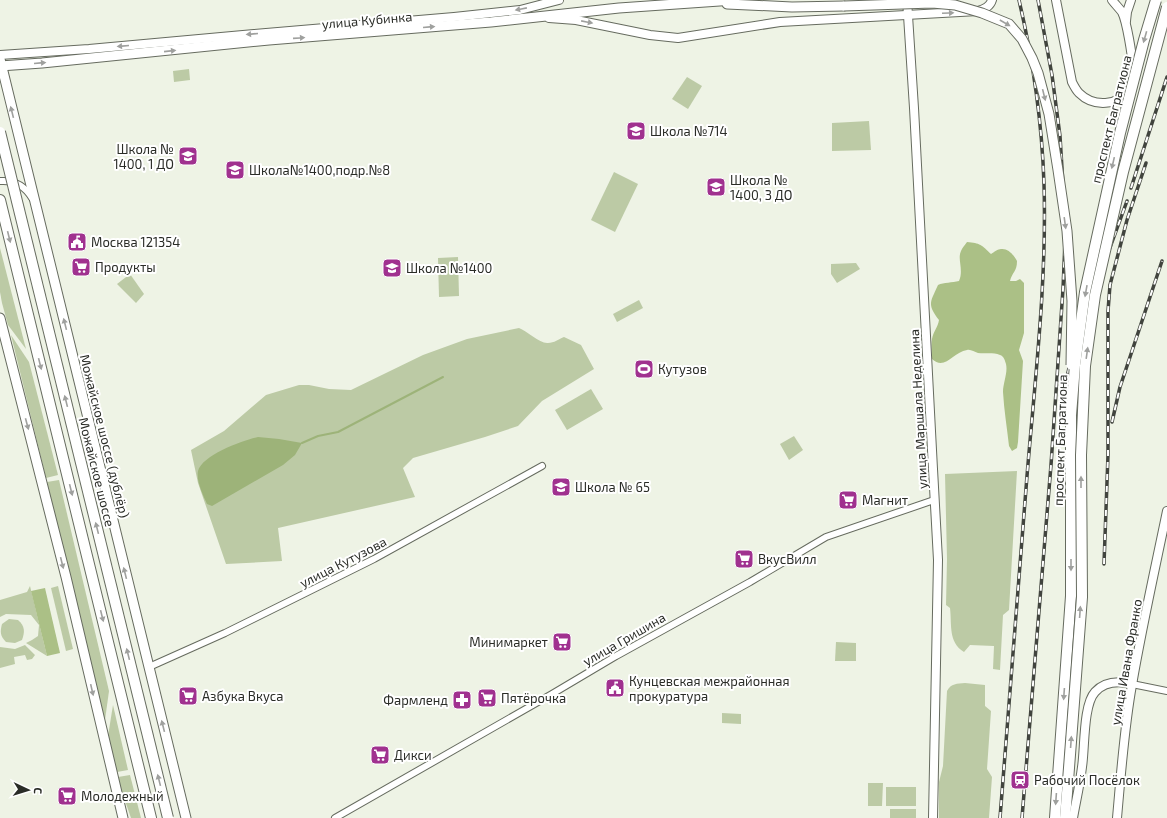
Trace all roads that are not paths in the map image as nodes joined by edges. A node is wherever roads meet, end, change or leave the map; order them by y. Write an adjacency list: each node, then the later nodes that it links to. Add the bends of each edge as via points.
1 (559, 0): 14 (street, one-way to 14, via 520,10 454,17 90,49)
2 (734, 0): 9 (main road, улица Кубинка)
3 (907, 0): 11 (street, улица Маршала Неделина)
4 (992, 0): 11 (street, one-way to 4, via 978,11 985,9)
5 (1057, 0): 13 (street, bridge, via 1072,82 1078,92 1089,100 1102,104 1115,102 1124,96 1130,87 1133,67)
6 (1112, 0): 13 (street)
7 (1131, 0): 13 (street)
8 (1156, 0): 21 (main road, проспект Багратиона, one-way to 21, bridge, via 1120,133 1085,292)
9 (697, 2): 12 (main road, улица Кубинка); 21 (main road, one-way to 21, bridge, via 792,6 932,3 955,5 1009,24 1022,39 1038,73 1049,114 1058,170 1067,231 1072,301)
10 (1167, 7): 35 (main road, проспект Багратиона, one-way to 10, bridge, via 1082,597 1081,455 1085,366 1095,295 1121,180)
11 (909, 15): 12 (street, one-way to 11, via 576,20 665,38 678,38 780,22); 23 (street, улица Маршала Неделина)
12 (520, 19): 15 (main road, улица Кубинка, one-way to 12)
13 (1126, 23)
14 (0, 54)
15 (0, 64): 19 (main road, Можайское шоссе (дублёр), one-way to 15)
16 (0, 132): 30 (main road, Можайское шоссе, one-way to 16, bridge)
17 (0, 181): 19 (street, via 11,181 22,186)
18 (0, 200): 29 (main road, one-way to 29)
19 (35, 205): 25 (main road, Можайское шоссе (дублёр), one-way to 19)
20 (0, 318): 28 (main road, one-way to 28)
21 (1071, 415): 34 (main road, проспект Багратиона, one-way to 34, via 1071,596)
22 (542, 466): 25 (street, улица Кутузова, via 374,559 225,633)
23 (934, 500): 32 (street, улица Гришина, via 826,537); 33 (street, улица Маршала Неделина, via 938,560)
24 (1167, 511): 26 (street, улица Ивана Франко)
25 (149, 667): 31 (main road, Можайское шоссе (дублёр), one-way to 25)
26 (1132, 684): 27 (street); 36 (street, via 1113,682 1094,692 1088,706 1082,766); 37 (street, улица Ивана Франко)
27 (1167, 691)
28 (123, 818)
29 (151, 818)
30 (168, 818)
31 (186, 818)
32 (335, 818)
33 (933, 818)
34 (1055, 818)
35 (1065, 818)
36 (1073, 818)
37 (1117, 818)

